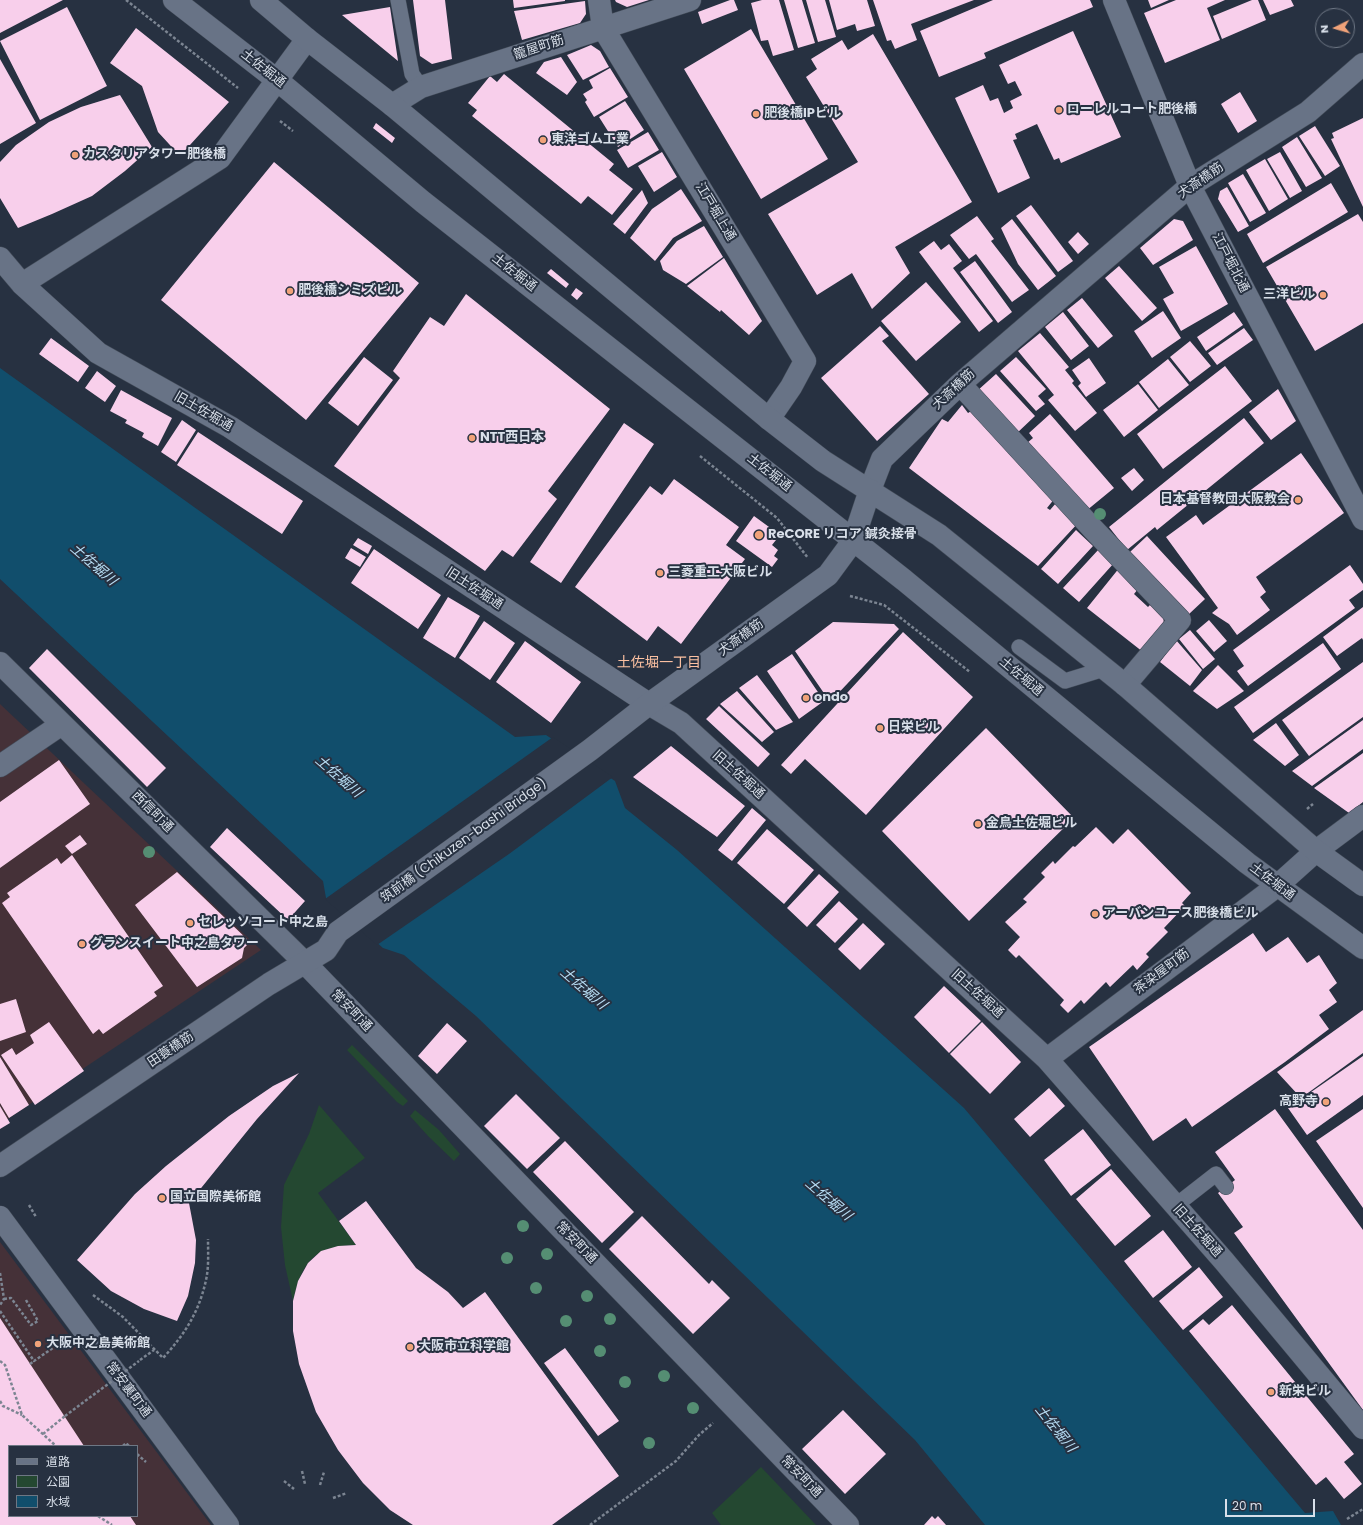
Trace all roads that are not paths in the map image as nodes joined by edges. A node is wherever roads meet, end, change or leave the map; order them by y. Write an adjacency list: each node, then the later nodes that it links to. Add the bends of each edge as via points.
1 (174, 0): 10 (street, 土佐堀通)
2 (261, 0): 8 (street)
3 (398, 0): 11 (lane, via 412,74)
4 (599, 0): 7 (street, 江戸堀上通)
5 (690, 0): 7 (street, 籠屋町筋)
6 (1114, 0): 13 (street, 江戸堀北通)
7 (603, 28): 11 (street, 籠屋町筋); 17 (street, 江戸堀上通, via 805,361 791,387)
8 (307, 39): 10 (street); 12 (street)
9 (1363, 64): 13 (street, 犬斎橋筋, via 1308,112)
10 (277, 80): 15 (street, via 220,158); 20 (street, 土佐堀通, via 423,202)
11 (421, 87): 12 (street, 籠屋町筋)
12 (392, 105): 17 (street)
13 (1190, 186): 16 (street, 犬斎橋筋); 19 (street, 江戸堀北通)
14 (0, 258): 15 (street, 旧土佐堀通)
15 (22, 284): 25 (street, 旧土佐堀通, via 98,353 230,428)
16 (960, 384): 18 (street, 犬斎橋筋, via 882,459); 24 (street, via 1180,620)
17 (768, 419): 18 (street, via 823,460)
18 (870, 490): 20 (street, 犬斎橋筋); 23 (street, via 939,536)
19 (1363, 519)
20 (853, 540): 25 (street, 犬斎橋筋, via 828,575); 32 (street, 土佐堀通)
21 (1019, 647): 23 (lane, via 1065,681)
22 (0, 663): 26 (street, 西信町通)
23 (1104, 669): 24 (street)
24 (1124, 685): 30 (street)
25 (649, 704): 27 (street, 犬斎橋筋); 36 (street, 旧土佐堀通, via 681,723)
26 (62, 724): 28 (street); 35 (street, 西信町通)
27 (590, 750): 33 (street, 筑前橋 (Chikuzen-bashi Bridge))
28 (0, 766)
29 (1363, 816): 30 (street)
30 (1316, 851): 31 (street); 32 (street, 茶染屋町筋)
31 (1363, 885)
32 (1277, 886): 34 (street, 土佐堀通); 36 (street, 茶染屋町筋)
33 (338, 932): 35 (street, 田蓑橋筋, via 326,950)
34 (1363, 948)
35 (304, 962): 37 (street, 田蓑橋筋); 43 (street, 常安町通)
36 (1047, 1059): 39 (street, 旧土佐堀通)
37 (0, 1166)
38 (1226, 1187): 39 (lane, via 1216,1174)
39 (1175, 1206): 41 (street, 旧土佐堀通)
40 (0, 1217): 42 (street, 常安裏町通)
41 (1363, 1428)
42 (228, 1525)
43 (848, 1525)

